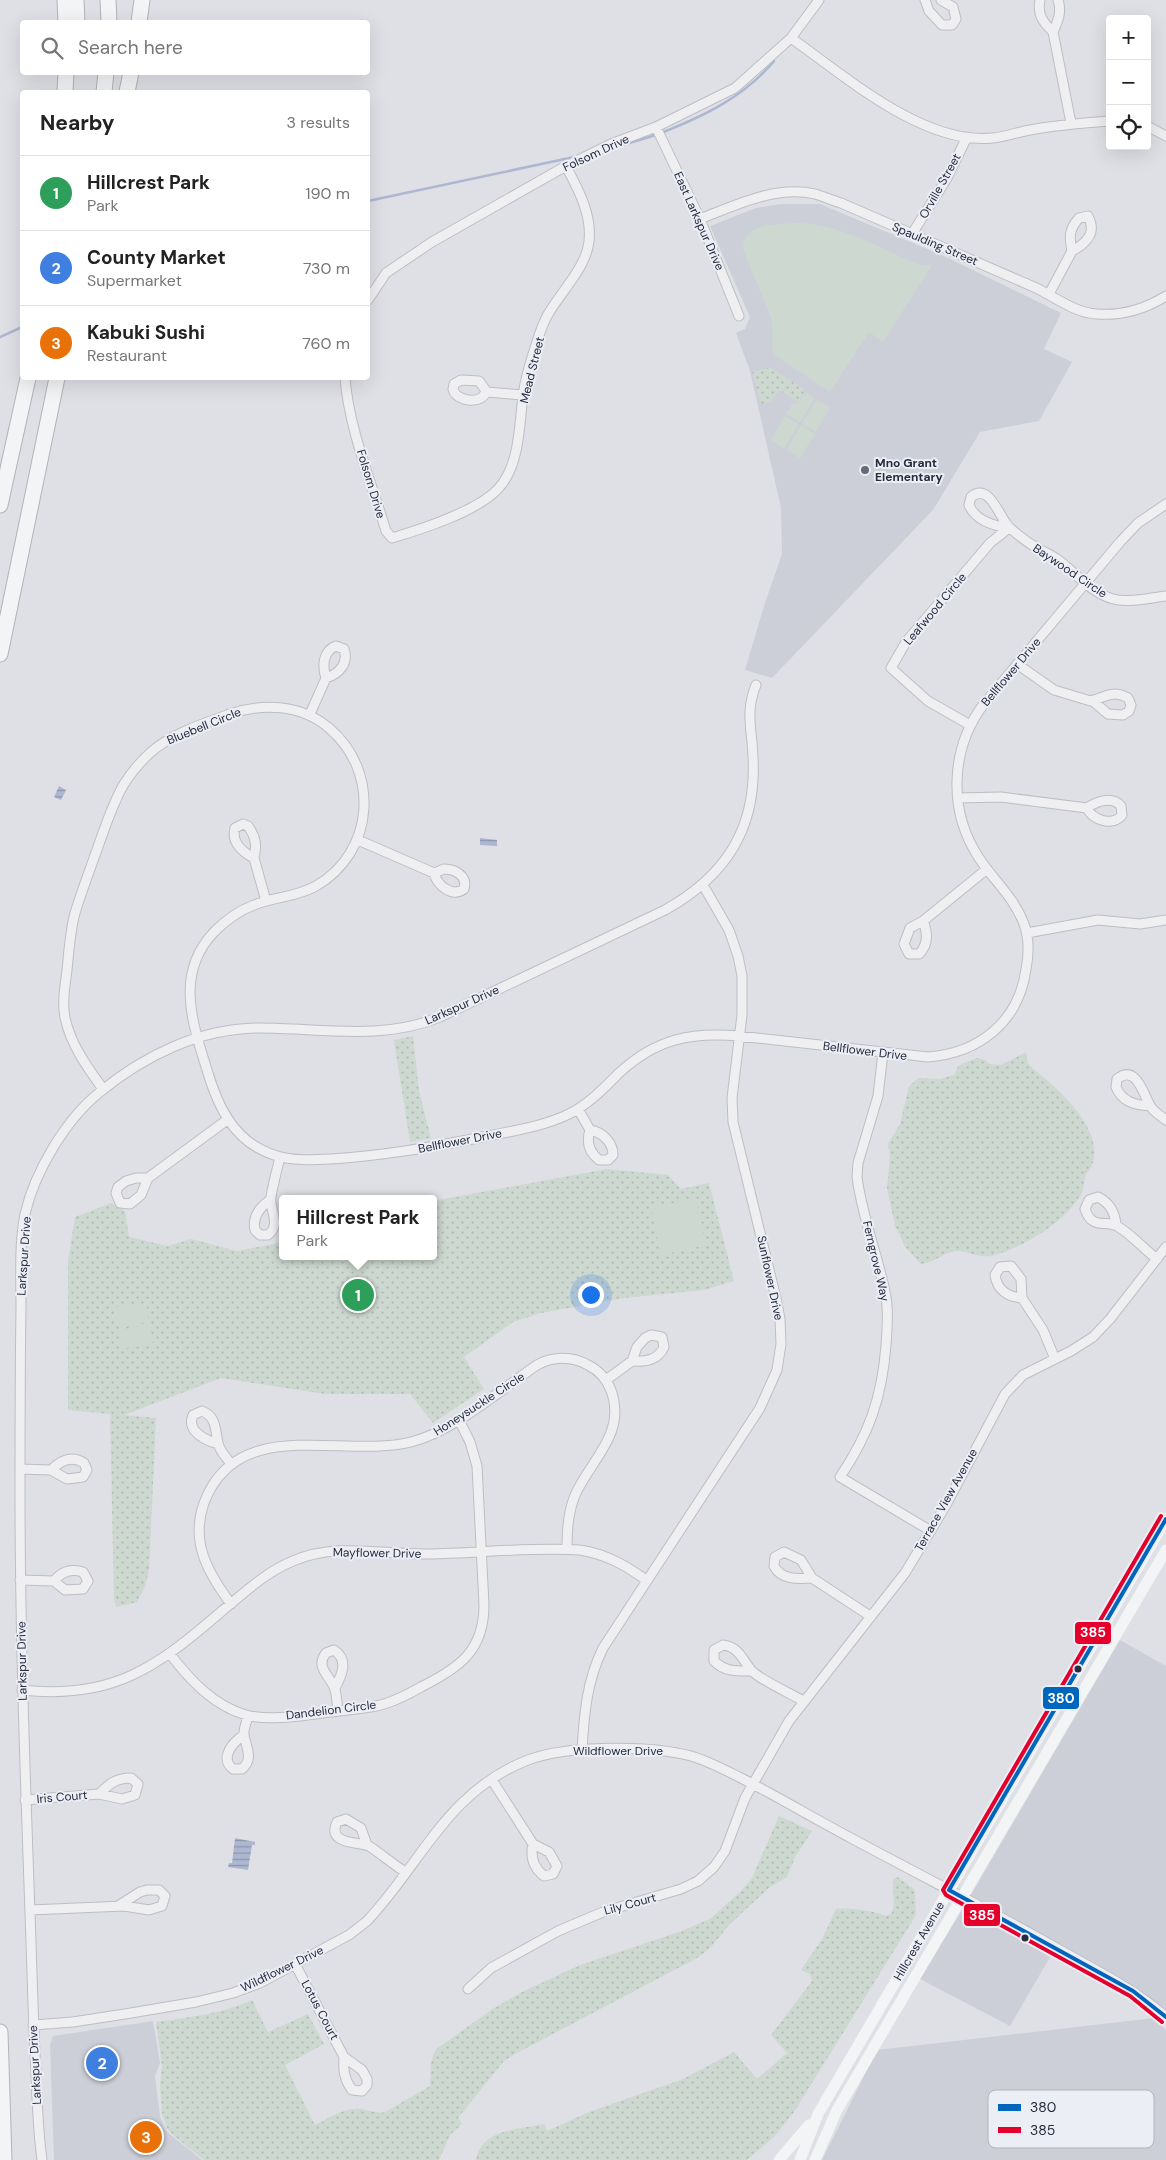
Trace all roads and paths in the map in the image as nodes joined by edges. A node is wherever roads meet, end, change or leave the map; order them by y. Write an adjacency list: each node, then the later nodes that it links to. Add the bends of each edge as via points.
1 (65, 0): 10 (highway)
2 (76, 0): 11 (highway)
3 (108, 0): 12 (highway)
4 (142, 0): 13 (highway)
5 (819, 0): 15 (street, Folsom Drive)
6 (925, 0): 7 (street, via 942,25 952,25 956,19 953,7)
7 (941, 0)
8 (1040, 0): 14 (street, via 1042,21)
9 (1058, 0): 14 (street, via 1059,19)
10 (66, 20)
11 (77, 20)
12 (109, 20)
13 (139, 20)
14 (1053, 32): 25 (street)
15 (791, 38): 26 (street, Folsom Drive, via 735,88); 29 (street, via 889,107 927,127)
16 (66, 75): 20 (highway)
17 (75, 75): 21 (highway)
18 (106, 75): 22 (highway)
19 (131, 75): 23 (highway)
20 (65, 90)
21 (74, 90)
22 (104, 90)
23 (128, 90)
24 (1106, 121): 25 (street)
25 (1071, 123): 29 (street, via 992,138)
26 (656, 127): 30 (street, Folsom Drive); 31 (street, East Larkspur Drive)
27 (1151, 128): 28 (street)
28 (1166, 136)
29 (966, 137): 32 (street, Orville Street, via 947,178)
30 (566, 166): 36 (street, Folsom Drive, via 417,252 386,273); 42 (street, Mead Street, via 585,205 590,242 578,270 547,316)
31 (700, 219): 32 (street, Spaulding Street, via 748,200 783,192 814,194); 37 (street, East Larkspur Drive)
32 (912, 234): 34 (street, Spaulding Street)
33 (1072, 251): 34 (street)
34 (1049, 294): 35 (street, Spaulding Street, via 1080,310 1096,314 1123,314)
35 (1166, 296)
36 (370, 297)
37 (739, 316)
38 (28, 380): 44 (highway)
39 (57, 380): 49 (highway)
40 (345, 380): 46 (street, Folsom Drive, via 347,398)
41 (487, 392): 42 (street)
42 (523, 395): 46 (street, Mead Street, via 522,422 511,466 498,489 480,503 426,528 392,538)
43 (1166, 504): 47 (street, Bellflower Drive, via 1130,530)
44 (0, 505)
45 (1009, 528): 45 (street, Baywood Circle, via 992,525 972,511 969,505 971,496 983,494 994,502); 47 (street, Baywood Circle); 55 (street, Leafwood Circle, via 990,543 906,642 891,668 928,701)
46 (386, 531)
47 (1087, 583): 48 (street, Baywood Circle, via 1118,600); 50 (street, Bellflower Drive)
48 (1166, 596)
49 (0, 654)
50 (1017, 664): 53 (street, via 1054,690); 55 (street, Bellflower Drive)
51 (326, 678): 54 (street)
52 (756, 685): 62 (street, Larkspur Drive, via 749,710 754,776 748,813 731,852)
53 (1090, 701)
54 (310, 714): 58 (street, Bluebell Circle, via 341,739 358,768 364,808); 70 (street, Bluebell Circle, via 263,707 217,719 162,743 140,763 123,786 74,915 64,996 65,1018 71,1037)
55 (970, 725): 56 (street, Bellflower Drive, via 958,759)
56 (958, 798): 57 (street, via 1001,797); 60 (street, Bellflower Drive, via 965,831)
57 (1087, 808)
58 (358, 840): 61 (street); 63 (street, Bluebell Circle, via 339,868 313,888)
59 (254, 858): 63 (street)
60 (987, 869): 65 (street); 66 (street, Bellflower Drive, via 1008,892)
61 (434, 872)
62 (703, 885): 67 (street, Sunflower Drive, via 729,930 741,966 743,993); 68 (street, Larkspur Drive, via 664,910 430,1021 379,1031 256,1028)
63 (266, 901): 68 (street, Bluebell Circle, via 227,919 209,937 198,955 190,990)
64 (1166, 920): 66 (street, via 1140,924 1098,920)
65 (923, 921)
66 (1026, 933): 69 (street, Bellflower Drive, via 1027,962 1022,989 1013,1008 992,1033 968,1048 948,1055 928,1057)
67 (739, 1036): 69 (street, Bellflower Drive); 72 (street, Bellflower Drive, via 688,1036 662,1044 633,1060 592,1100); 98 (street, Sunflower Drive, via 732,1098 733,1122 776,1298 781,1331 780,1357 775,1378 760,1408)
68 (197, 1038): 70 (street, Larkspur Drive, via 158,1054); 73 (street, Bellflower Drive, via 216,1100)
69 (883, 1053): 92 (street, Ferngrove Way, via 877,1100 858,1163 857,1177 886,1294 888,1318 883,1379 873,1419 840,1477)
70 (103, 1089): 89 (street, Larkspur Drive, via 82,1108 53,1148 37,1180 26,1213 22,1259)
71 (1150, 1106): 74 (street)
72 (578, 1109): 75 (street); 76 (street, Bellflower Drive, via 538,1125 402,1153 312,1160)
73 (227, 1120): 76 (street, Bellflower Drive, via 253,1144); 77 (street)
74 (1166, 1120)
75 (590, 1130)
76 (280, 1157): 78 (street)
77 (148, 1178)
78 (270, 1200)
79 (1116, 1225): 81 (street)
80 (1166, 1247): 81 (street, Terrace View Avenue)
81 (1156, 1259): 83 (street, Terrace View Avenue, via 1102,1328 1084,1344)
82 (1022, 1298): 83 (street, via 1043,1330)
83 (1055, 1359): 92 (street, Terrace View Avenue, via 1023,1375 1005,1394)
84 (632, 1361): 85 (street)
85 (606, 1380): 86 (street, Honeysuckle Circle, via 581,1362 548,1360); 93 (street, via 615,1404 616,1421 573,1500 568,1520)
86 (459, 1420): 88 (street, Honeysuckle Circle, via 437,1433 410,1442 278,1447 251,1453); 95 (street, Dandelion Circle, via 477,1466)
87 (218, 1444): 88 (street)
88 (231, 1464): 101 (street, Honeysuckle Circle, via 217,1478 206,1498 198,1533 208,1570)
89 (20, 1469): 90 (street); 97 (street, Larkspur Drive)
90 (52, 1470)
91 (1166, 1519): 100 (main road, Hillcrest Avenue)
92 (931, 1531): 102 (street, Terrace View Avenue, via 904,1574)
93 (567, 1549): 95 (street, Mayflower Drive); 98 (street, Mayflower Drive, via 607,1556)
94 (1166, 1550): 103 (main road, Hillcrest Avenue)
95 (481, 1553): 101 (street, Mayflower Drive, via 348,1550 316,1554 270,1573); 109 (street, Dandelion Circle, via 484,1619 478,1640 465,1660 445,1675 394,1700)
96 (812, 1578): 102 (street)
97 (20, 1580): 99 (street); 107 (street, Larkspur Drive)
98 (646, 1580): 112 (street, Sunflower Drive, via 597,1660 587,1696)
99 (54, 1582)
100 (1125, 1588): 103 (main road, via 1108,1631); 120 (main road, Hillcrest Avenue)
101 (231, 1604): 104 (street, Mayflower Drive)
102 (870, 1616): 108 (street, Terrace View Avenue)
103 (1110, 1645): 121 (main road, Hillcrest Avenue)
104 (170, 1654): 107 (street, Mayflower Drive, via 142,1672 103,1686 63,1692); 110 (street, Dandelion Circle, via 204,1691)
105 (752, 1671): 108 (street)
106 (335, 1688): 109 (street)
107 (22, 1690): 116 (street, Larkspur Drive)
108 (803, 1701): 114 (street, Terrace View Avenue)
109 (338, 1711): 110 (street, Dandelion Circle)
110 (248, 1716): 111 (street)
111 (244, 1734)
112 (582, 1750): 113 (street, Wildflower Drive, via 527,1760); 114 (street, Wildflower Drive, via 644,1749 683,1754)
113 (492, 1780): 117 (street); 119 (street, Wildflower Drive, via 460,1803)
114 (753, 1784): 120 (street, Wildflower Drive); 125 (street, Lily Court, via 741,1805 723,1855 706,1875 681,1889 603,1912 558,1931 491,1968)
115 (99, 1794): 116 (street, Iris Court)
116 (25, 1800): 123 (street, Larkspur Drive)
117 (533, 1844)
118 (366, 1845): 119 (street)
119 (405, 1872): 124 (street, Wildflower Drive, via 358,1929)
120 (949, 1890): 121 (street, Wildflower Drive); 130 (main road, Hillcrest Avenue)
121 (963, 1897): 126 (street, Wildflower Drive, via 1133,1991); 137 (main road, Hillcrest Avenue, via 837,2110)
122 (118, 1906): 123 (street)
123 (30, 1910): 127 (street, Larkspur Drive)
124 (295, 1964): 127 (street, Wildflower Drive, via 248,1988 218,1997 89,2020); 129 (street, Lotus Court)
125 (468, 1989)
126 (1166, 2017)
127 (33, 2025): 134 (street, Larkspur Drive)
128 (0, 2032): 131 (highway)
129 (344, 2057)
130 (818, 2114): 135 (main road); 136 (main road, Hillcrest Avenue)
131 (4, 2135): 132 (highway); 133 (highway)
132 (4, 2160)
133 (10, 2160)
134 (42, 2160)
135 (779, 2160)
136 (800, 2160)
137 (815, 2160)

